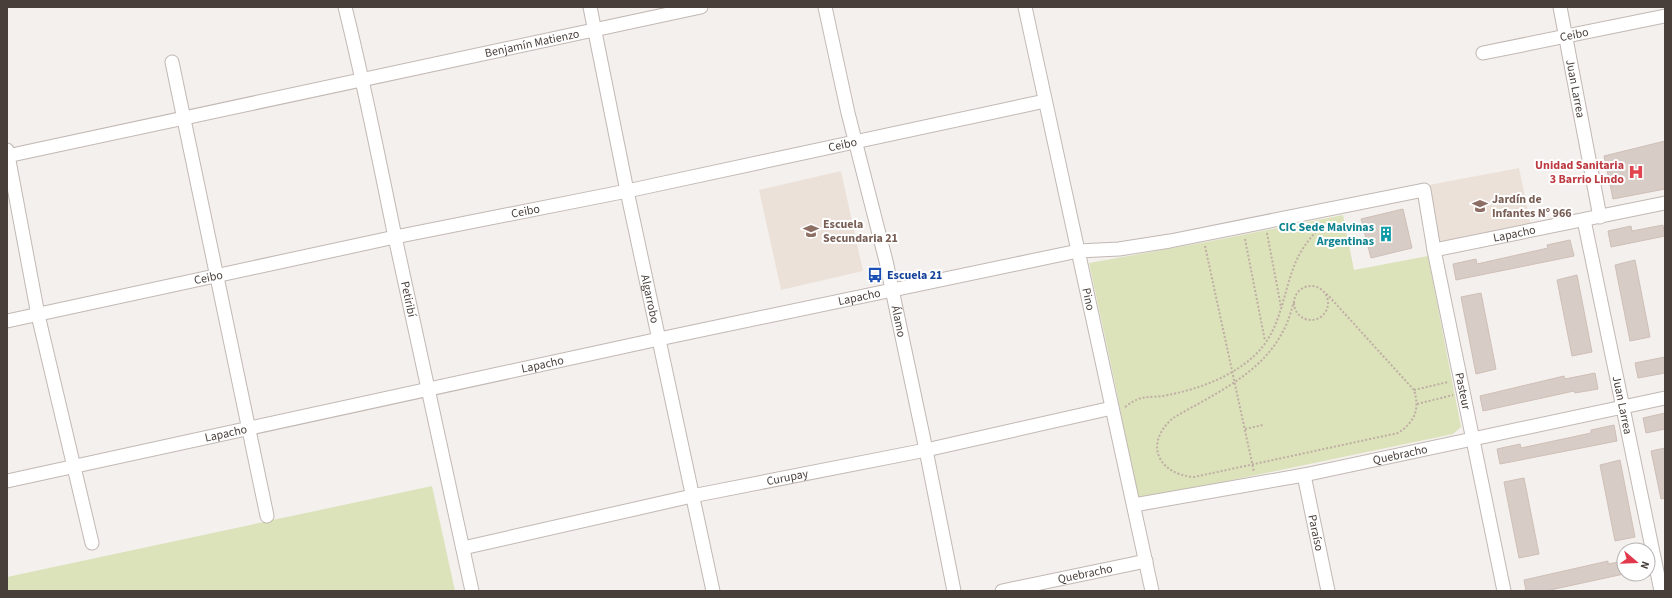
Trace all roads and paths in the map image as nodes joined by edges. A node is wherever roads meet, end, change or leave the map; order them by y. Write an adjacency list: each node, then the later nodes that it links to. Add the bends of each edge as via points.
1 (344, 7): 12 (street, Petiribí)
2 (590, 7): 8 (street, Algarrobo)
3 (701, 7): 8 (street, Benjamín Matienzo)
4 (825, 7): 15 (street, Álamo)
5 (1025, 7): 13 (street, Pino)
6 (1560, 7): 9 (street, Juan Larrea)
7 (1665, 16): 9 (street, Ceibo)
8 (595, 30): 12 (street, Benjamín Matienzo); 17 (street, Algarrobo)
9 (1566, 36): 10 (street, Ceibo); 20 (street, Juan Larrea)
10 (1483, 53)
11 (172, 62): 14 (street)
12 (363, 80): 14 (street, Benjamín Matienzo); 26 (street, Petiribí)
13 (1045, 101): 15 (street, Ceibo); 28 (street, Pino)
14 (184, 118): 16 (street, Benjamín Matienzo); 29 (street)
15 (856, 141): 17 (street, Ceibo); 30 (street, Álamo)
16 (7, 154): 34 (street)
17 (627, 190): 26 (street, Ceibo); 36 (street, Algarrobo)
18 (1424, 190): 22 (street, Lapacho); 27 (street, Pasteur)
19 (1665, 203): 20 (street, Lapacho)
20 (1600, 217): 21 (street, Lapacho)
21 (1584, 220): 27 (street, Lapacho); 46 (street, Juan Larrea)
22 (1266, 222): 24 (street, Lapacho); 33 (path)
23 (1325, 223): 33 (path, via 1298,257)
24 (1243, 227): 25 (street, Lapacho); 37 (path)
25 (1203, 235): 28 (street, Lapacho, via 1119,249); 38 (path)
26 (395, 237): 29 (street, Ceibo); 41 (street, Petiribí)
27 (1434, 250): 39 (street, Pasteur)
28 (1078, 251): 30 (street, Lapacho); 47 (street, Pino)
29 (217, 275): 34 (street, Ceibo); 49 (street)
30 (892, 290): 36 (street, Lapacho); 52 (street, Álamo)
31 (1325, 292): 32 (path, via 1315,286 1304,287); 32 (path, via 1328,296 1328,307 1317,319 1301,317); 42 (path)
32 (1294, 301): 40 (path, via 1283,332 1274,346 1250,372)
33 (1281, 309): 37 (path)
34 (38, 315): 35 (street, Ceibo); 54 (street)
35 (7, 321)
36 (659, 339): 41 (street, Lapacho); 58 (street, Algarrobo)
37 (1266, 341): 38 (path, via 1258,352)
38 (1232, 371): 40 (path); 47 (path, via 1206,385 1164,396 1139,398)
39 (1460, 379): 42 (path); 43 (street, Pasteur)
40 (1234, 381): 50 (path); 53 (path, via 1166,424 1158,440 1159,457 1168,469 1184,476)
41 (430, 388): 49 (street, Lapacho); 62 (street, Petiribí)
42 (1414, 390): 45 (path)
43 (1463, 393): 45 (path); 51 (street, Pasteur)
44 (1665, 398): 46 (street, Quebracho)
45 (1417, 404): 53 (path, via 1412,421 1398,433)
46 (1622, 406): 51 (street, Quebracho); 71 (street, Juan Larrea)
47 (1113, 412): 52 (street, Curupay); 59 (street, Pino)
48 (1263, 425): 50 (path)
49 (249, 428): 54 (street, Lapacho); 60 (street)
50 (1245, 429): 53 (path)
51 (1472, 438): 55 (street, Quebracho); 70 (street, Pasteur)
52 (926, 450): 58 (street, Curupay); 66 (street, Álamo)
53 (1252, 464): 57 (path)
54 (75, 467): 56 (street, Lapacho); 61 (street)
55 (1304, 475): 57 (street, Quebracho); 69 (street, Paraíso)
56 (7, 481)
57 (1256, 483): 59 (street, Quebracho)
58 (692, 496): 62 (street, Curupay); 65 (street, Algarrobo)
59 (1134, 505): 63 (street, Pino)
60 (267, 516)
61 (92, 543)
62 (463, 548): 64 (street, Petiribí)
63 (1146, 561): 67 (street, Quebracho); 68 (street, Pino)
64 (472, 591)
65 (713, 591)
66 (954, 591)
67 (1002, 591)
68 (1152, 591)
69 (1328, 591)
70 (1504, 591)
71 (1663, 591)

